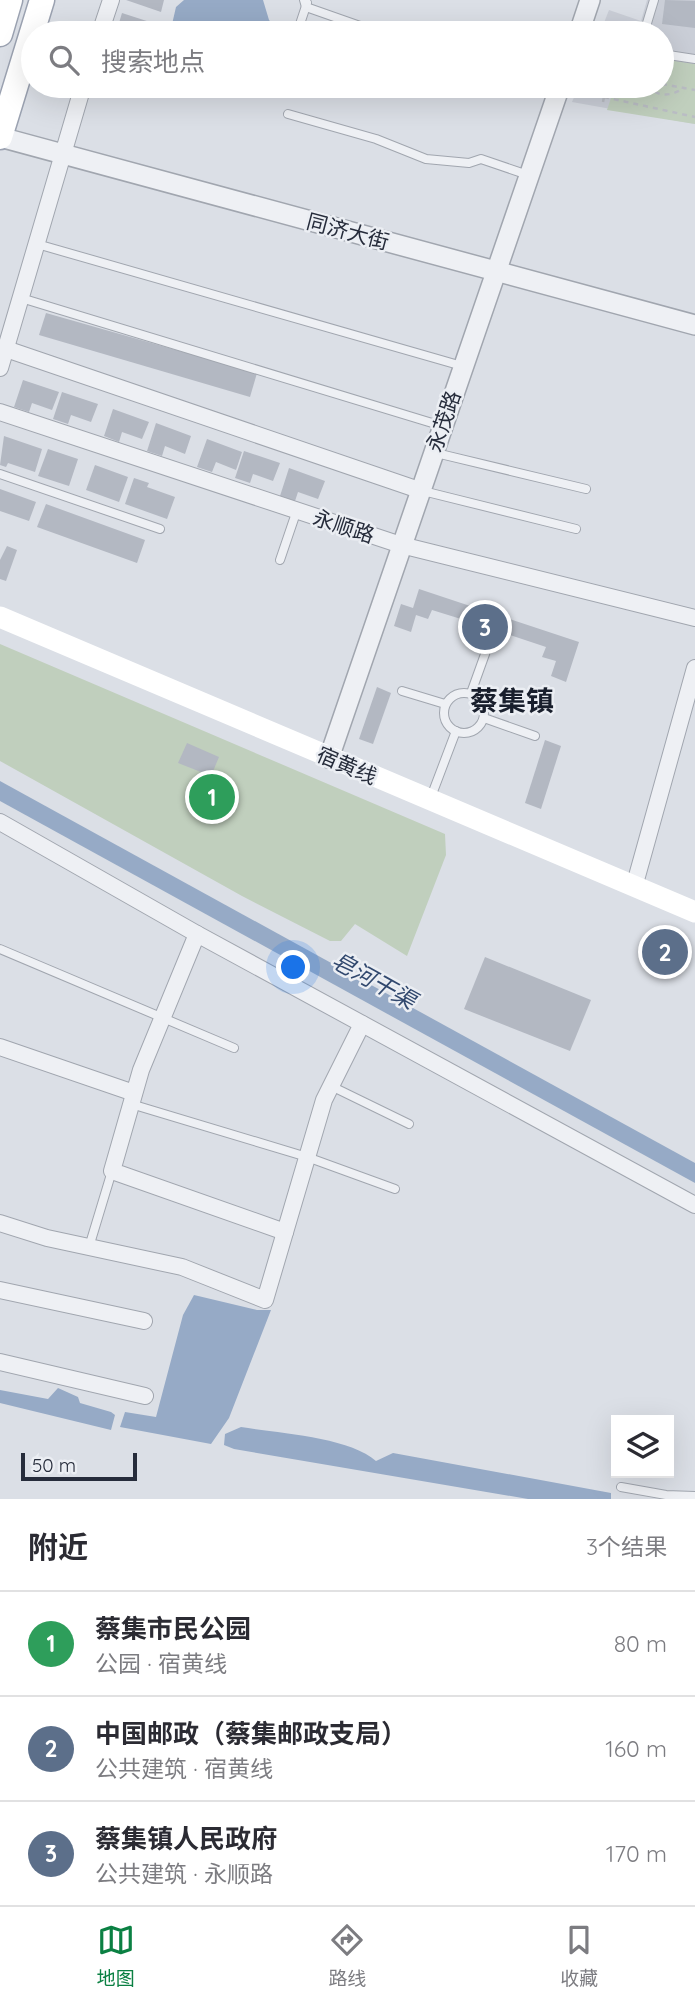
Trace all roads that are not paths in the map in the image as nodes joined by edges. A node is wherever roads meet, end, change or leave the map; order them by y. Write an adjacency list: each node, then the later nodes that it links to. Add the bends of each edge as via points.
1 (10, 0): 13 (main road)
2 (42, 0): 7 (main road)
3 (111, 0): 8 (street)
4 (590, 0): 11 (street)
5 (654, 0): 12 (lane)
6 (306, 2): 9 (lane); 10 (lane)
7 (36, 21)
8 (104, 21)
9 (300, 21)
10 (351, 21)
11 (583, 21)
12 (648, 21)
13 (0, 34)
14 (674, 56): 15 (lane)
15 (695, 59)
16 (21, 68): 20 (main road)
17 (80, 98): 21 (street)
18 (556, 98): 22 (street, 永茂路)
19 (288, 114): 22 (lane, via 376,139 426,159 469,163 481,159)
20 (0, 137): 21 (street, 同济大街)
21 (64, 154): 23 (street); 24 (street, 同济大街)
22 (528, 175): 24 (street, 永茂路)
23 (37, 244): 25 (street); 28 (lane)
24 (494, 270): 26 (street, 同济大街); 28 (street, 永茂路)
25 (21, 298): 27 (street); 31 (lane)
26 (695, 325)
27 (6, 349): 29 (street); 35 (street)
28 (462, 366): 31 (street, 永茂路)
29 (0, 368)
30 (0, 412): 36 (street, 永顺路)
31 (442, 426): 32 (street, 永茂路)
32 (433, 452): 34 (lane); 35 (street, 永茂路)
33 (0, 474): 37 (lane)
34 (586, 489)
35 (419, 490): 38 (lane); 39 (street, 永茂路)
36 (297, 510): 39 (street, 永顺路); 40 (lane)
37 (160, 529)
38 (576, 529)
39 (401, 545): 42 (street, 永顺路); 51 (street, 永茂路)
40 (280, 560)
41 (0, 617): 51 (main road, 宿黄线)
42 (695, 618)
43 (489, 643): 46 (lane)
44 (695, 668): 54 (street)
45 (402, 691): 47 (lane)
46 (471, 693): 47 (lane, via 454,695); 48 (lane, via 484,705)
47 (445, 704): 49 (lane, via 446,723)
48 (484, 718): 49 (lane, via 475,730); 50 (lane)
49 (456, 732): 52 (lane)
50 (535, 736)
51 (329, 758): 52 (main road, 宿黄线)
52 (430, 800): 54 (main road, 宿黄线)
53 (0, 821): 56 (street)
54 (634, 887): 55 (main road, 宿黄线)
55 (695, 912)
56 (197, 934): 58 (street); 59 (street)
57 (0, 949): 58 (lane)
58 (162, 1019): 61 (lane); 63 (street)
59 (362, 1024): 62 (street); 68 (street)
60 (0, 1047): 63 (street)
61 (234, 1048)
62 (331, 1086): 64 (lane); 65 (street)
63 (133, 1098): 65 (lane); 66 (street)
64 (409, 1124)
65 (307, 1157): 67 (lane); 70 (street)
66 (111, 1171): 70 (street); 71 (lane)
67 (395, 1189)
68 (695, 1205)
69 (0, 1223): 71 (street)
70 (285, 1232): 71 (street, via 265,1300 182,1267)
71 (89, 1247)
72 (0, 1290): 73 (street)
73 (144, 1321)
74 (0, 1362): 75 (street)
75 (145, 1395)
76 (621, 1487): 77 (lane)
77 (695, 1496)

